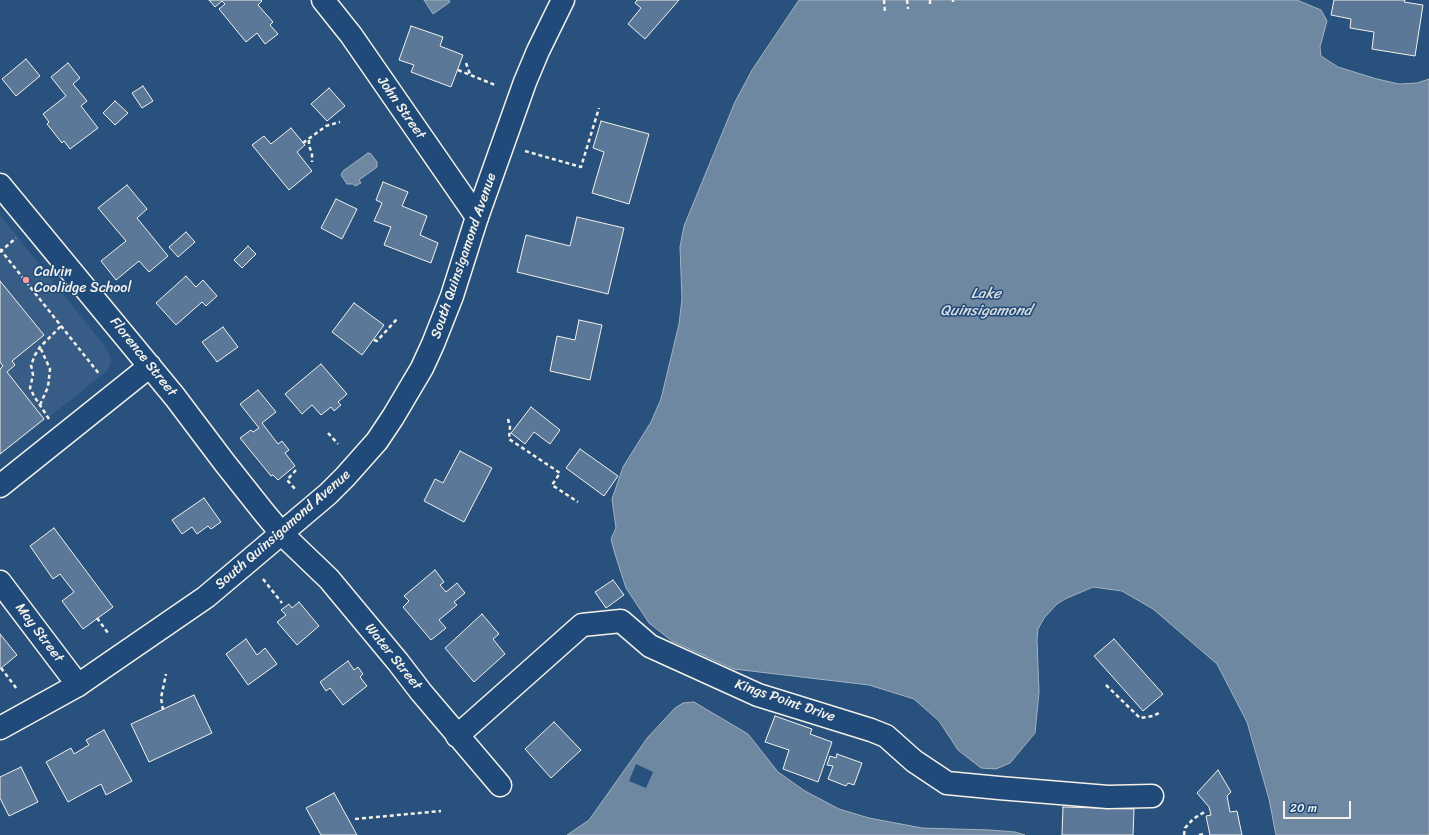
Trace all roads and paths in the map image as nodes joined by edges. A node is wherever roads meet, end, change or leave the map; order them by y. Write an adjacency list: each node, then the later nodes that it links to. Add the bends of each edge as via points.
1 (323, 0): 20 (street, John Street, via 351,35)
2 (563, 0): 20 (street, South Quinsigamond Avenue, via 525,82)
3 (884, 0): 8 (path)
4 (907, 0): 7 (path)
5 (930, 0): 6 (path)
6 (930, 5)
7 (908, 9)
8 (885, 12)
9 (466, 63): 11 (path)
10 (458, 70): 11 (path)
11 (470, 75): 12 (path)
12 (496, 85)
13 (599, 108): 17 (path, via 581,167)
14 (340, 122): 15 (path, via 326,126)
15 (309, 139): 16 (path); 18 (path)
16 (303, 143)
17 (524, 150)
18 (312, 162)
19 (0, 185): 26 (street, Florence Street)
20 (477, 217): 37 (street, South Quinsigamond Avenue, via 452,296 433,344 393,418 377,441 345,477)
21 (0, 249): 23 (path)
22 (397, 319): 24 (path, via 377,341)
23 (61, 326): 25 (path); 27 (path)
24 (374, 340)
25 (40, 347): 28 (path, via 50,369 48,387); 28 (path, via 32,365 30,388)
26 (150, 366): 34 (street); 37 (street, Florence Street)
27 (100, 375)
28 (40, 405): 29 (path)
29 (50, 419)
30 (508, 419): 36 (path, via 509,439 560,473 552,485)
31 (328, 433): 32 (path)
32 (338, 444)
33 (296, 470): 35 (path, via 288,480)
34 (0, 486)
35 (296, 490)
36 (578, 502)
37 (281, 533): 45 (street, South Quinsigamond Avenue, via 206,597); 51 (street, Water Street, via 329,579)
38 (260, 575): 40 (path)
39 (0, 582): 45 (street, May Street)
40 (282, 603)
41 (97, 618): 42 (path)
42 (108, 634)
43 (1, 668): 47 (path)
44 (166, 674): 48 (path, via 161,698)
45 (78, 685): 50 (street, South Quinsigamond Avenue)
46 (1106, 685): 49 (path, via 1140,718)
47 (17, 689)
48 (163, 710)
49 (1161, 712)
50 (0, 728)
51 (458, 736): 52 (street, Water Street); 53 (street, Kings Point Drive, via 582,625 621,621 650,646 758,695 886,736 914,761 947,783 1108,797)
52 (500, 786)
53 (1152, 796)
54 (1206, 811): 58 (path, via 1193,819)
55 (442, 812): 56 (path)
56 (354, 819)
57 (1205, 834): 59 (path)
58 (1184, 835)
59 (1199, 835)

